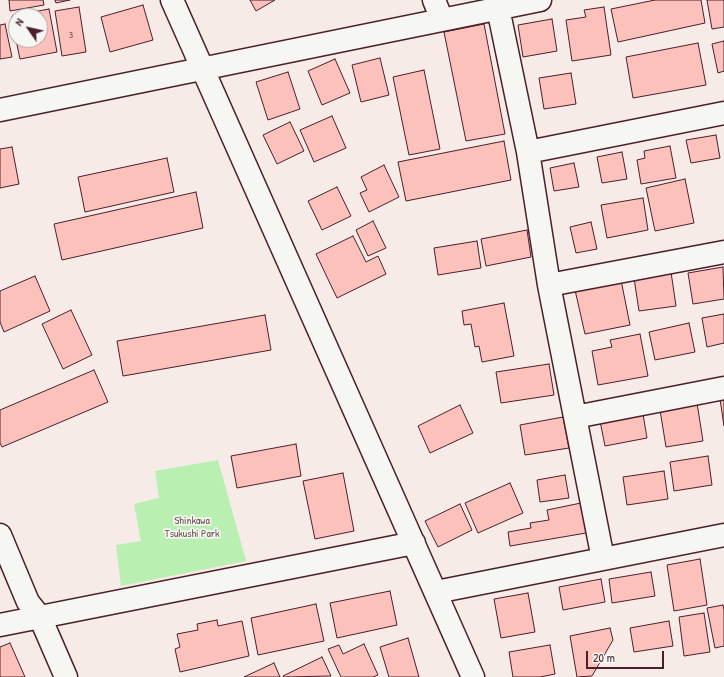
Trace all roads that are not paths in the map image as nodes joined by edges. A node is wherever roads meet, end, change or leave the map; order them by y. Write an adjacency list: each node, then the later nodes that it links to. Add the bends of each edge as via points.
1 (172, 0): 5 (street)
2 (540, 0): 3 (street)
3 (498, 8): 4 (street); 8 (street)
4 (438, 10): 5 (street)
5 (203, 68): 6 (street); 15 (street)
6 (0, 110)
7 (724, 112): 8 (street)
8 (528, 152): 10 (street)
9 (724, 252): 10 (street)
10 (549, 285): 12 (street)
11 (724, 388): 12 (street)
12 (575, 417): 16 (street)
13 (0, 535): 18 (street, via 28,602)
14 (724, 535): 16 (street)
15 (414, 543): 17 (street); 18 (street)
16 (603, 559): 17 (street)
17 (436, 592): 21 (street)
18 (40, 617): 19 (street); 20 (street)
19 (0, 625)
20 (66, 677)
21 (473, 677)

